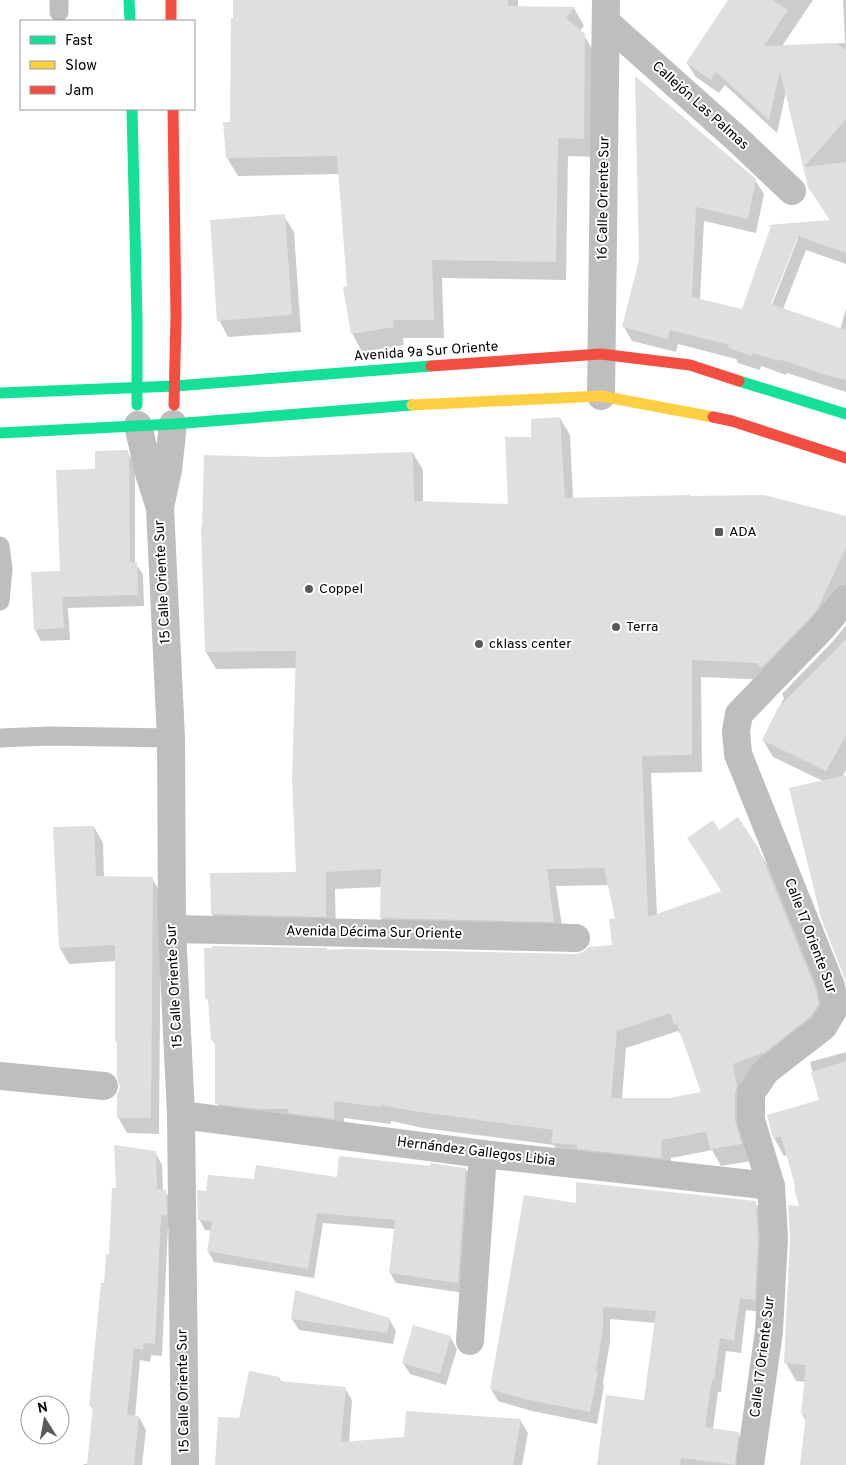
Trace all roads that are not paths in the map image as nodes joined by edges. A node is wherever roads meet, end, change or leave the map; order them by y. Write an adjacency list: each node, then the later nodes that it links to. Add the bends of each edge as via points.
1 (130, 0): 4 (main road)
2 (171, 0): 5 (main road)
3 (606, 11): 8 (street, Callejón Las Palmas); 9 (street, 16 Calle Oriente Sur)
4 (130, 20)
5 (171, 20)
6 (132, 110): 11 (main road, 15 Calle Oriente Sur)
7 (173, 110): 10 (main road, 15 Calle Oriente Sur)
8 (792, 191)
9 (601, 354): 10 (main road, Avenida 9a Sur Oriente); 13 (street, 16 Calle Oriente Sur); 14 (main road, Avenida 9a Sur Oriente, via 690,365)
10 (174, 386): 11 (main road, Avenida 9a Sur Oriente); 15 (main road, 15 Calle Oriente Sur)
11 (136, 388): 12 (main road, Avenida 9a Sur Oriente); 16 (main road, 15 Calle Oriente Sur)
12 (0, 392)
13 (601, 396): 15 (main road, via 444,403); 18 (main road, via 732,421)
14 (846, 414)
15 (173, 424): 16 (main road); 19 (street, 15 Calle Oriente Sur)
16 (138, 426): 17 (main road); 19 (street, 15 Calle Oriente Sur, via 148,473)
17 (0, 433)
18 (846, 458)
19 (160, 508): 24 (street, 15 Calle Oriente Sur)
20 (0, 546): 22 (lane, via 3,569)
21 (846, 599): 31 (street, Calle 17 Oriente Sur, via 739,714 736,731 738,754 831,986 835,1007 823,1027 766,1072 750,1093 751,1120)
22 (0, 601)
23 (0, 738): 24 (lane)
24 (171, 738): 25 (street, 15 Calle Oriente Sur)
25 (172, 929): 26 (street, Avenida Décima Sur Oriente); 29 (street, 15 Calle Oriente Sur)
26 (576, 938)
27 (0, 1076): 28 (street)
28 (104, 1086)
29 (182, 1115): 30 (street, Hernández Gallegos Libia); 33 (street, 15 Calle Oriente Sur)
30 (483, 1154): 31 (street, Hernández Gallegos Libia); 32 (street)
31 (771, 1186): 34 (street, Calle 17 Oriente Sur, via 774,1238 769,1330)
32 (470, 1341)
33 (185, 1465)
34 (750, 1465)

